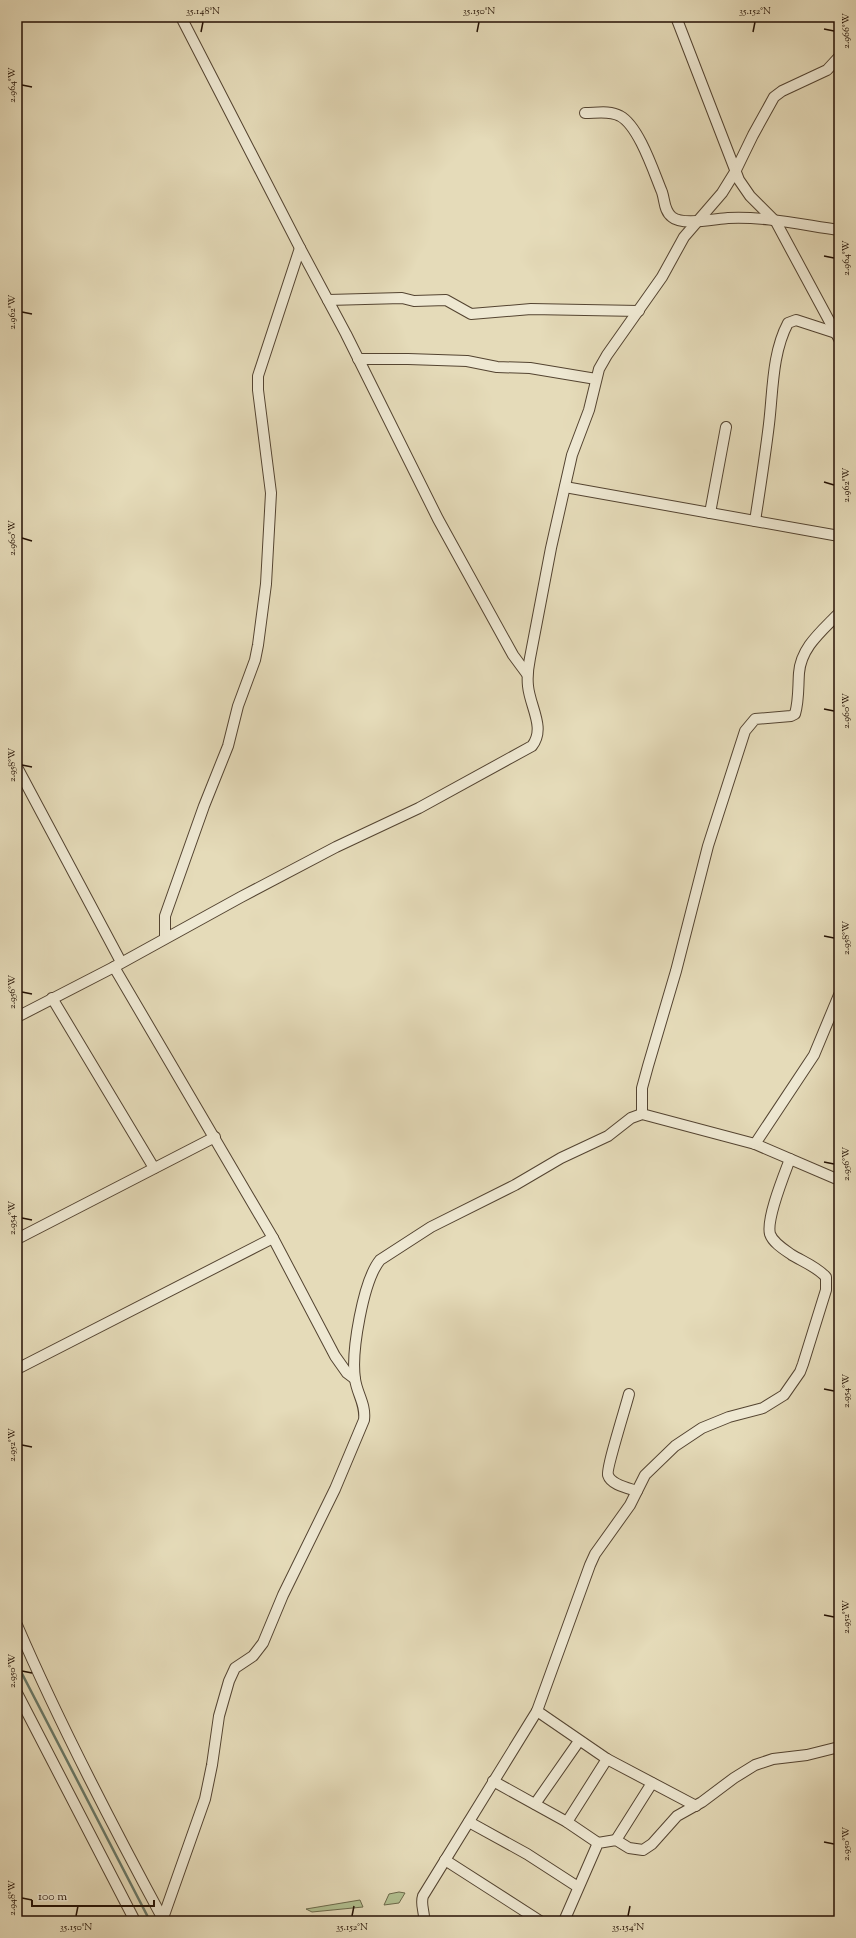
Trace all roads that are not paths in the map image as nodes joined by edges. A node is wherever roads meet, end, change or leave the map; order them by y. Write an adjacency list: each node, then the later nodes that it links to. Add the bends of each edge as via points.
1 (181, 17): 9 (street)
2 (676, 17): 5 (street)
3 (839, 57): 5 (street, via 827,70 774,97)
4 (585, 113): 6 (street, via 612,113 627,121 644,150 668,214 686,223)
5 (735, 172): 6 (street, via 722,193); 7 (street, via 750,196)
6 (697, 220): 7 (street, via 745,217); 11 (street)
7 (776, 222): 8 (street); 12 (street)
8 (839, 230)
9 (300, 248): 10 (street); 23 (street, via 258,376 272,493 266,584 258,645 226,752 165,916)
10 (328, 300): 11 (street, via 446,300 470,314 531,309); 13 (street)
11 (638, 311): 14 (street, via 607,355)
12 (838, 336): 18 (street, via 796,320 788,322 775,363)
13 (358, 360): 14 (street, via 467,361); 21 (street, via 442,526 513,655)
14 (596, 379): 16 (street)
15 (726, 427): 17 (street)
16 (565, 486): 17 (street); 21 (street)
17 (710, 513): 18 (street)
18 (755, 521): 19 (street)
19 (839, 536)
20 (839, 613): 28 (street, via 806,647 799,673 795,714 755,719 745,731 708,846 676,972 642,1088)
21 (527, 674): 23 (street, via 530,699 539,729 532,746 419,808 336,847)
22 (17, 767): 24 (street)
23 (165, 938): 24 (street)
24 (117, 965): 26 (street); 29 (street)
25 (839, 995): 30 (street, via 814,1055)
26 (52, 998): 27 (street); 32 (street)
27 (17, 1017)
28 (642, 1114): 30 (street); 37 (street, via 631,1118 608,1136 561,1158 515,1185 432,1227 380,1260 371,1274 359,1314)
29 (215, 1137): 32 (street); 34 (street)
30 (755, 1144): 31 (street)
31 (790, 1159): 33 (street); 39 (street, via 772,1213 770,1235 787,1251 826,1277 817,1321 800,1372 784,1395 774,1403 702,1428 674,1446 645,1475)
32 (154, 1168): 35 (street)
33 (839, 1180)
34 (273, 1238): 36 (street); 37 (street, via 334,1356)
35 (17, 1239)
36 (17, 1369)
37 (355, 1379): 56 (street, via 365,1408 364,1420 335,1489 283,1595 263,1643 253,1656 239,1664 229,1681 219,1716 205,1799)
38 (629, 1394): 39 (street, via 607,1474 613,1482)
39 (637, 1491): 42 (street, via 624,1516 602,1544 590,1565)
40 (17, 1625): 56 (street, via 59,1717)
41 (17, 1693): 57 (street)
42 (537, 1711): 43 (street); 46 (street)
43 (579, 1741): 45 (street); 48 (street)
44 (839, 1747): 49 (street, via 755,1765)
45 (607, 1759): 47 (street); 51 (street)
46 (493, 1781): 48 (street); 50 (street)
47 (652, 1783): 49 (street); 52 (street)
48 (535, 1804): 51 (street)
49 (696, 1806): 52 (street, via 676,1816 652,1844 643,1850 630,1848)
50 (469, 1822): 54 (street); 55 (street, via 527,1854)
51 (567, 1822): 53 (street)
52 (616, 1840): 53 (street)
53 (598, 1843): 55 (street)
54 (445, 1860): 58 (street, via 423,1896 421,1903); 59 (street)
55 (578, 1887): 60 (street)
56 (163, 1920)
57 (135, 1921)
58 (424, 1921)
59 (540, 1921)
60 (564, 1921)

